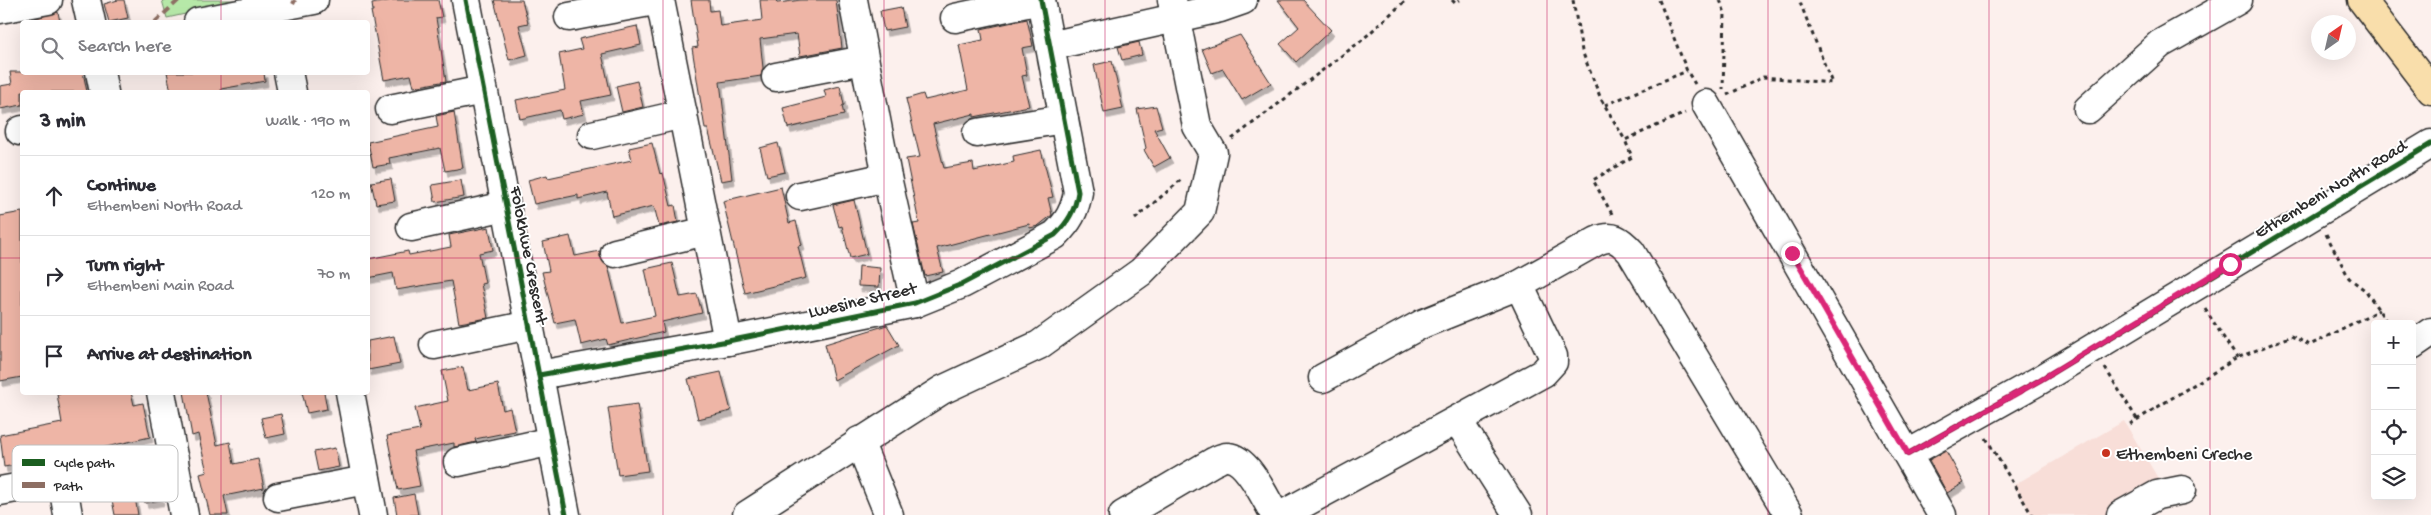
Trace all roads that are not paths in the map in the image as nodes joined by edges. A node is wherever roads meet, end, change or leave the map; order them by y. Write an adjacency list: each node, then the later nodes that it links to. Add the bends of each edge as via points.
1 (48, 0): 10 (street)
2 (86, 0): 15 (street)
3 (314, 0): 12 (street)
4 (466, 0): 24 (street, Folokhwe Crescent)
5 (853, 0): 18 (street)
6 (1041, 0): 14 (street, Lwesine Street); 17 (street, Lwesine Street)
7 (1243, 0): 11 (street, via 1220,8)
8 (2238, 0): 28 (street, via 2160,44)
9 (2362, 0): 25 (main road)
10 (0, 9)
11 (1173, 9): 17 (street); 53 (street, via 1197,126 1214,153 1200,212 1141,272 1039,345 942,390)
12 (276, 15): 16 (street)
13 (569, 17): 29 (street, via 660,0)
14 (955, 18)
15 (91, 20)
16 (220, 20)
17 (1050, 46): 30 (street, Lwesine Street)
18 (864, 60): 21 (street); 34 (street)
19 (101, 75): 22 (street)
20 (289, 75): 23 (street)
21 (776, 77)
22 (104, 90)
23 (292, 90)
24 (483, 90): 27 (street); 36 (street, Folokhwe Crescent)
25 (2431, 90)
26 (1706, 104): 55 (street)
27 (390, 109)
28 (2088, 109)
29 (683, 114): 31 (street); 38 (street)
30 (1064, 119): 32 (street); 41 (street, Lwesine Street, via 1078,192 1074,211 1066,224 1055,235 962,284)
31 (592, 134)
32 (977, 134)
33 (2431, 144): 55 (street, Ethembeni North Road, via 1974,418)
34 (887, 177): 35 (street); 41 (street)
35 (800, 196)
36 (506, 206): 37 (street, Folokhwe Crescent); 42 (street, Folokhwe Crescent)
37 (411, 226)
38 (706, 232): 39 (street); 44 (street)
39 (615, 253)
40 (1519, 285): 48 (street, via 1422,324); 51 (street, via 1551,350 1553,362 1544,373); 72 (street, via 1606,237 1615,238 1632,252)
41 (915, 303): 44 (street, Lwesine Street)
42 (529, 325): 46 (street, Folokhwe Crescent); 47 (street, Folokhwe Crescent)
43 (2431, 332): 45 (street)
44 (728, 341): 47 (street, Lwesine Street)
45 (2416, 342)
46 (434, 345)
47 (539, 375): 52 (street, Folokhwe Crescent)
48 (1323, 378)
49 (162, 395): 54 (street)
50 (351, 395): 57 (street)
51 (1458, 421): 70 (street); 71 (street)
52 (552, 441): 56 (street); 65 (street, Folokhwe Crescent)
53 (859, 441): 66 (street); 67 (street)
54 (171, 445)
55 (1908, 454): 73 (street)
56 (458, 462)
57 (366, 480): 60 (street); 64 (street)
58 (178, 481): 63 (street)
59 (2182, 490): 74 (street, via 2157,495)
60 (278, 497)
61 (66, 502): 62 (street)
62 (68, 515)
63 (184, 515)
64 (373, 515)
65 (566, 515)
66 (748, 515)
67 (888, 515)
68 (1123, 515): 69 (street, via 1226,456 1238,460 1245,467)
69 (1275, 515)
70 (1282, 515)
71 (1518, 515)
72 (1789, 515)
73 (1942, 515)
74 (2121, 515)

